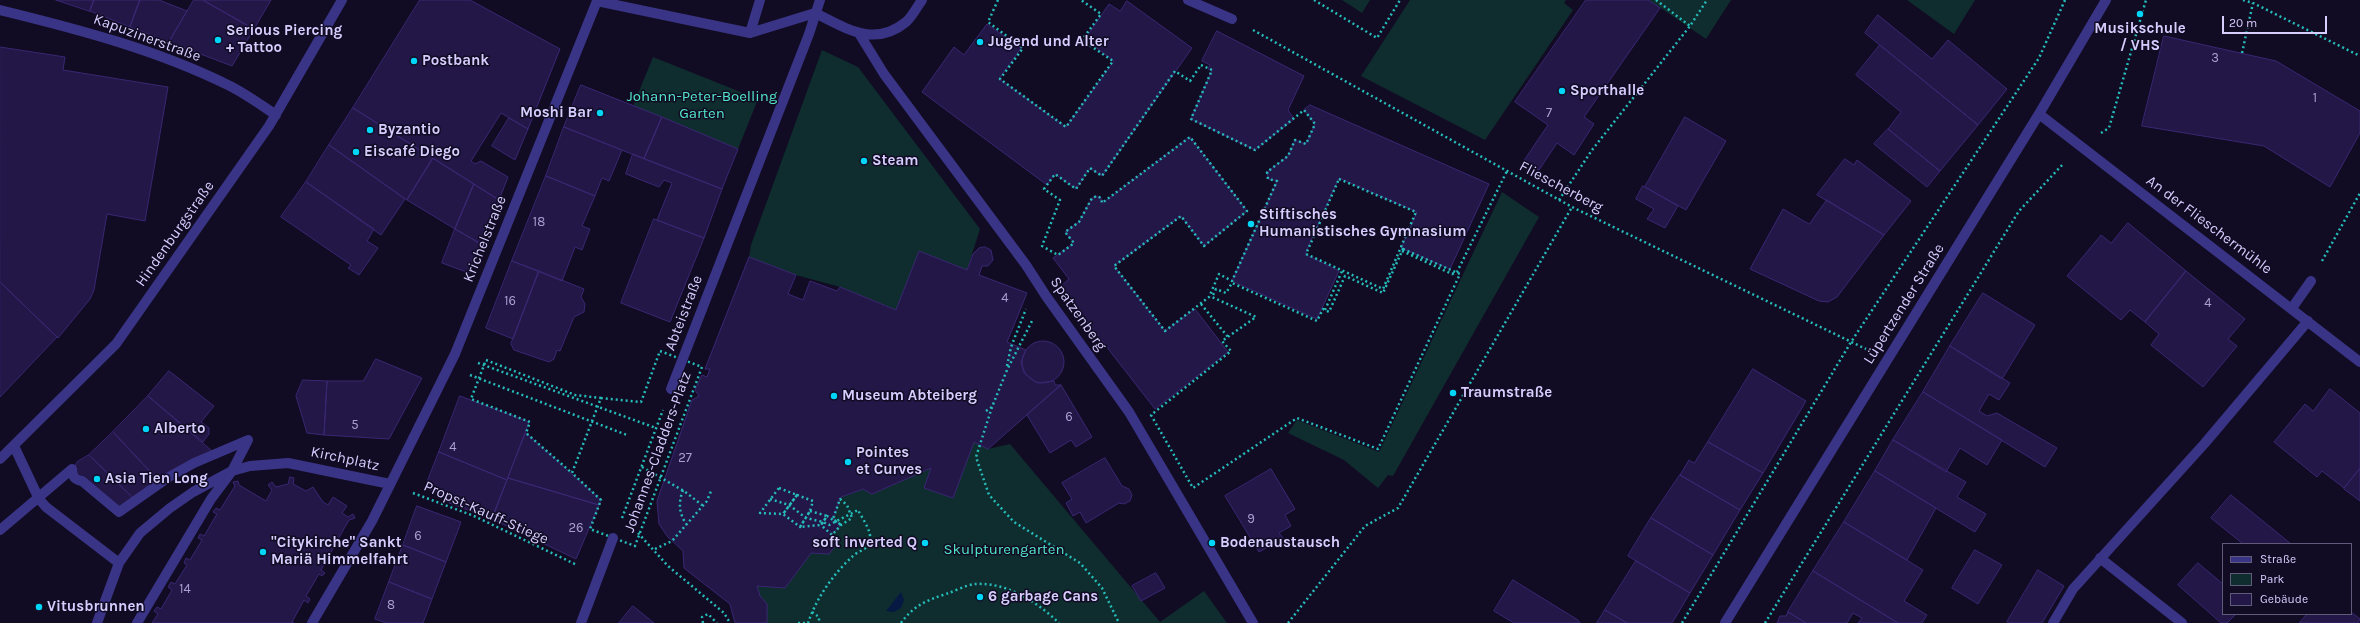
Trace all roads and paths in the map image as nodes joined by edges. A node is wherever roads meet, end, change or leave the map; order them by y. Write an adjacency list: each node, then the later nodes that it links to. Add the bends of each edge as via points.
1 (342, 0): 27 (street, Hindenburgstraße)
2 (760, 0): 22 (street)
3 (820, 0): 19 (street, Abteistraße)
4 (922, 0): 23 (street, via 906,22 885,34)
5 (998, 0): 6 (path, via 988,22 1023,48 1000,79 1066,127 1113,61 1082,40 1101,14)
6 (1081, 0)
7 (1188, 0): 20 (street)
8 (1314, 0): 9 (path, via 1377,38)
9 (1400, 0)
10 (1656, 0): 21 (path)
11 (1707, 0): 21 (path)
12 (2065, 0): 44 (path, via 2039,58)
13 (2106, 0): 26 (street, Lüpertzender Straße)
14 (2146, 0): 28 (path, via 2109,128)
15 (2243, 0): 17 (path)
16 (595, 1): 22 (street, Krichelstraße); 49 (street, Krichelstraße)
17 (2253, 3): 24 (path); 25 (path)
18 (0, 10): 27 (street, Kapuzinerstraße, via 72,27 174,62 230,86)
19 (815, 13): 22 (street, Krichelstraße); 23 (street); 45 (street, Abteistraße)
20 (1232, 19): 29 (path, Fliescherberg)
21 (1690, 26): 31 (path, via 1592,150)
22 (750, 33)
23 (860, 35): 109 (street, Spatzenberg, via 884,74 1026,265 1129,412)
24 (2242, 53)
25 (2360, 56)
26 (2039, 114): 28 (street, An der Flieschermühle); 46 (street, Lüpertzender Straße)
27 (276, 115): 58 (street, Hindenburgstraße, via 116,344)
28 (2080, 146): 39 (street, An der Flieschermühle); 113 (path, via 2019,211)
29 (1507, 171): 31 (path, Fliescherberg); 35 (path)
30 (2360, 193): 36 (path)
31 (1559, 200): 32 (path, Fliescherberg)
32 (1572, 207): 44 (path, Fliescherberg); 110 (path, via 1398,508 1365,526)
33 (1401, 251): 34 (path, via 1383,289); 34 (path, via 1416,212 1338,179 1306,254); 35 (path, via 1452,274); 40 (path, via 1383,294 1345,276 1329,312)
34 (1342, 271): 40 (path)
35 (1457, 272): 43 (path, via 1460,274 1378,449 1296,418 1193,488 1151,415 1231,352 1222,341)
36 (2311, 281): 39 (street)
37 (1201, 304): 37 (path, via 1165,331 1114,266 1181,216 1204,246 1247,211 1190,136 1102,203 1101,198 1092,198 1079,222 1065,232 1074,243 1058,255 1042,246 1060,200 1044,189 1055,174 1076,189 1090,168 1102,176 1176,71 1190,81 1201,65 1212,70 1191,119 1255,150 1304,110 1315,124 1306,144 1295,140 1288,156 1267,172 1268,179 1277,181 1232,281 1219,274 1209,297); 43 (path)
38 (1026, 308): 50 (path, via 1011,347)
39 (2292, 308): 41 (street, An der Flieschermühle)
40 (1325, 310): 43 (path, via 1323,309 1317,321 1232,283 1226,293 1216,289 1212,297 1256,318)
41 (2308, 321): 47 (street, An der Flieschermühle); 92 (street, via 2205,444)
42 (1030, 324): 50 (path)
43 (1228, 336)
44 (1852, 342): 46 (path, Fliescherberg); 111 (path)
45 (683, 360): 51 (street, Abteistraße); 52 (path, Johannes-Cladders-Platz, via 660,351 641,402); 63 (path, Johannes-Cladders-Platz, via 702,367)
46 (1888, 360): 112 (street, Lüpertzender Straße)
47 (2360, 362)
48 (484, 365): 52 (path, via 486,360 575,395); 54 (path); 62 (path, via 470,399 530,422 526,433)
49 (449, 366): 57 (path); 64 (street, Krichelstraße)
50 (1007, 370): 53 (path)
51 (671, 389): 56 (path)
52 (601, 398): 54 (path)
53 (992, 407): 55 (path); 108 (path, via 976,457 989,494 1014,522 1080,563 1102,588)
54 (598, 408): 56 (path); 62 (path)
55 (986, 411)
56 (656, 428): 60 (path)
57 (626, 435)
58 (14, 446): 59 (street, Hindenburgstraße); 68 (street)
59 (0, 459)
60 (642, 466): 63 (path); 76 (path)
61 (232, 471): 64 (street, Kirchplatz, via 250,466 288,463); 68 (street, via 248,440 194,463 119,512 82,481 73,477 72,469); 93 (street, Kirchplatz, via 193,492 149,524 132,542); 97 (street, via 211,499)
62 (572, 474): 90 (path, Johannes-Cladders-Platz, via 601,500 590,529)
63 (661, 477): 65 (path); 89 (path, Johannes-Cladders-Platz)
64 (390, 484): 94 (path, Propst-Kauff-Stiege, via 474,516); 98 (street, Kirchplatz, via 372,521)
65 (683, 490): 70 (path); 84 (path, via 679,508)
66 (712, 491): 70 (path)
67 (797, 495): 69 (path, via 779,488); 71 (path); 72 (path, via 814,501); 74 (path)
68 (39, 499): 88 (street); 93 (street, via 56,516)
69 (770, 499): 71 (path); 74 (path, via 760,513)
70 (702, 505): 84 (path)
71 (789, 505): 74 (path); 77 (path)
72 (810, 511): 75 (path); 77 (path); 86 (path)
73 (851, 512): 78 (path, via 840,499); 79 (path); 82 (path, via 852,518); 95 (path, via 858,510 870,541 867,547 852,556 818,598)
74 (783, 514): 86 (path)
75 (827, 516): 78 (path); 80 (path)
76 (622, 518): 81 (path); 83 (path)
77 (806, 518): 80 (path); 86 (path)
78 (833, 519): 79 (path)
79 (837, 521): 80 (path, via 829,526); 82 (path)
80 (823, 522): 85 (path)
81 (628, 523)
82 (841, 524): 85 (path, via 832,534)
83 (619, 525)
84 (687, 525): 91 (path, via 672,541)
85 (821, 525): 86 (path)
86 (800, 526)
87 (633, 529): 89 (path)
88 (0, 530)
89 (639, 534): 90 (path, Johannes-Cladders-Platz, via 635,546); 91 (path)
90 (615, 535): 99 (street)
91 (655, 549): 102 (path, via 668,566 724,613)
92 (2100, 558): 114 (street, via 2073,589); 115 (street)
93 (119, 563): 96 (street, Kirchplatz)
94 (573, 564)
95 (812, 612): 104 (path); 105 (path, via 819,618)
96 (97, 623)
97 (137, 623)
98 (312, 623)
99 (581, 623)
100 (703, 623): 101 (path, via 702,617 708,614)
101 (717, 623)
102 (730, 623)
103 (798, 623): 104 (path)
104 (808, 623)
105 (819, 623)
106 (901, 623): 107 (path, via 920,604 974,584 995,585 1016,594 1039,605)
107 (1059, 623)
108 (1119, 623)
109 (1253, 623)
110 (1288, 623)
111 (1682, 623)
112 (1725, 623)
113 (1764, 623)
114 (2053, 623)
115 (2182, 623)

